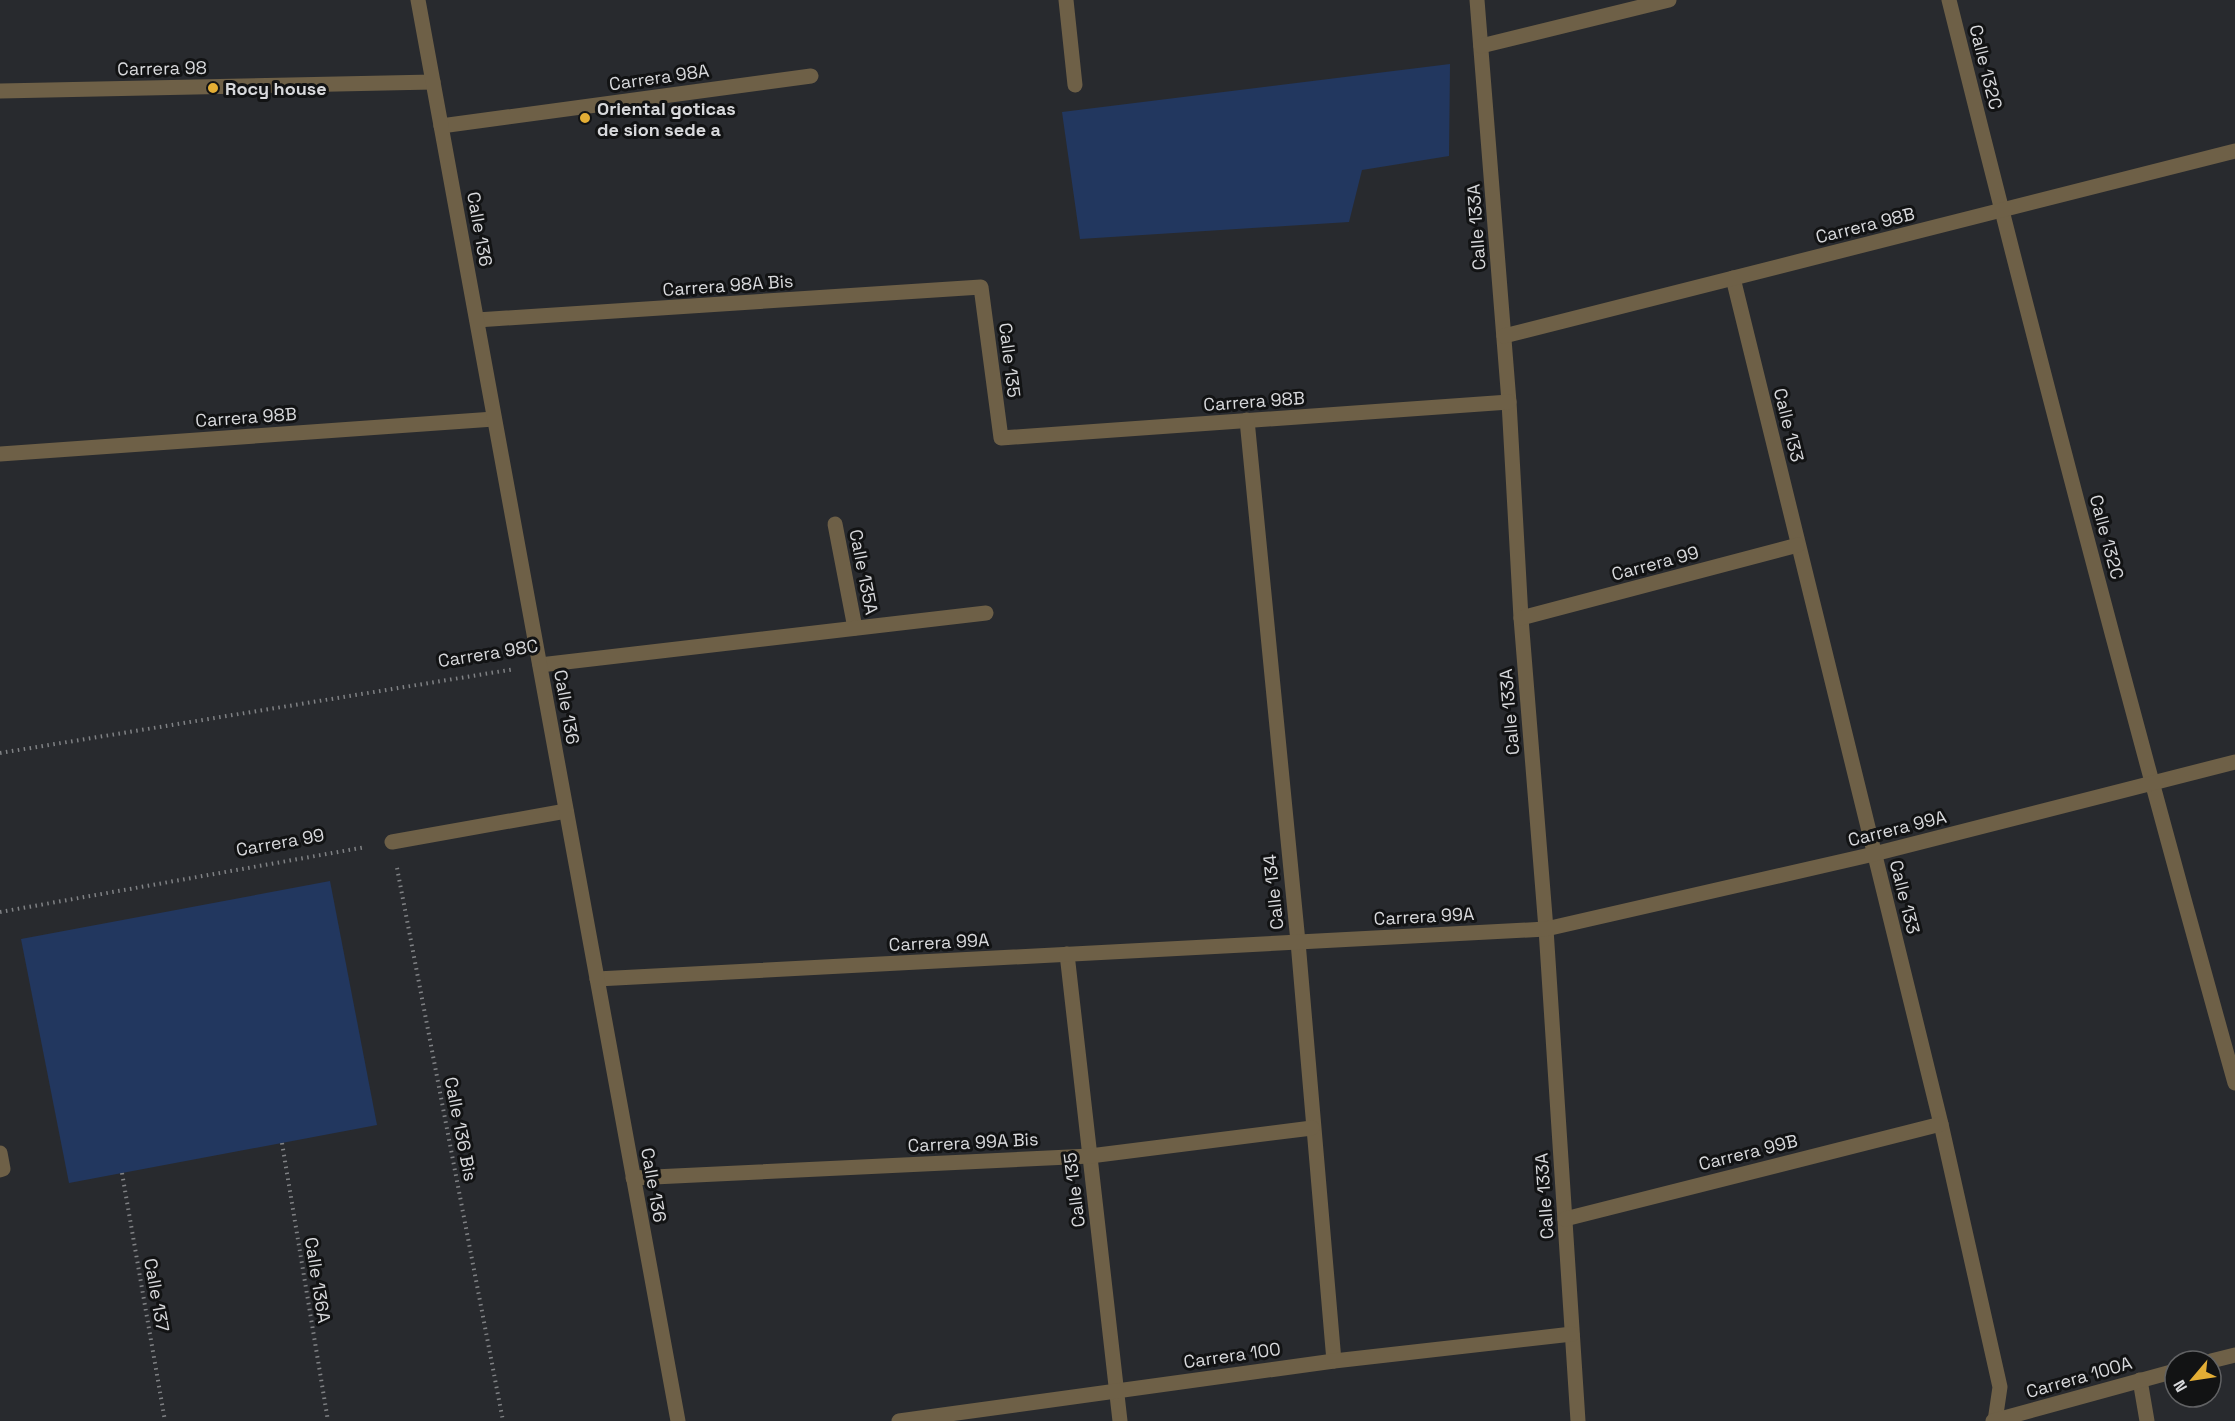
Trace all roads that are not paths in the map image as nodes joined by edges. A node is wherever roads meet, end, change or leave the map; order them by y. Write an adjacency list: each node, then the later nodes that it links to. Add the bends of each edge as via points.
1 (418, 0): 8 (street, Calle 136)
2 (1066, 0): 9 (street)
3 (1477, 0): 6 (street, Calle 133A)
4 (1669, 0): 6 (street)
5 (1949, 0): 13 (street, Calle 132C)
6 (1481, 46): 17 (street, Calle 133A)
7 (812, 76): 11 (street, Carrera 98A)
8 (433, 82): 10 (street, Carrera 98); 11 (street, Calle 136)
9 (1075, 86)
10 (0, 91)
11 (441, 126): 16 (street, Calle 136)
12 (2235, 151): 13 (street, Carrera 98B)
13 (2001, 210): 14 (street, Carrera 98B); 30 (street, Calle 132C)
14 (1733, 278): 17 (street, Carrera 98B); 24 (street, Calle 133)
15 (981, 288): 16 (street, Carrera 98A Bis); 21 (street, Calle 135)
16 (477, 320): 19 (street, Calle 136)
17 (1504, 336): 18 (street, Calle 133A)
18 (1509, 402): 20 (street, Carrera 98B); 26 (street, Calle 133A)
19 (494, 419): 22 (street, Carrera 98B); 28 (street, Calle 136)
20 (1247, 420): 21 (street, Carrera 98B); 35 (street, Calle 134)
21 (1001, 438)
22 (0, 454)
23 (835, 524): 27 (street, Calle 135A)
24 (1798, 545): 26 (street, Carrera 99); 33 (street, Calle 133)
25 (986, 613): 27 (street, Carrera 98C)
26 (1521, 618): 34 (street, Calle 133A)
27 (855, 628): 28 (street, Carrera 98C)
28 (540, 665): 31 (street, Calle 136)
29 (2235, 762): 30 (street, Carrera 99A)
30 (2151, 784): 33 (street, Carrera 99A); 38 (street, Calle 132C)
31 (566, 811): 32 (street); 37 (street, Calle 136)
32 (392, 842)
33 (1874, 854): 34 (street, Carrera 99A); 39 (street, Calle 133)
34 (1546, 929): 35 (street, Carrera 99A); 45 (street, Calle 133A)
35 (1298, 942): 36 (street, Carrera 99A); 40 (street, Calle 134)
36 (1067, 954): 37 (street, Carrera 99A); 42 (street, Calle 135)
37 (597, 979): 44 (street, Calle 136)
38 (2235, 1083)
39 (1941, 1124): 45 (street, Carrera 99B); 55 (street, Calle 133, via 2000,1387)
40 (1312, 1128): 42 (street, Carrera 99A Bis); 47 (street, Calle 134)
41 (0, 1153): 43 (street)
42 (1090, 1156): 44 (street, Carrera 99A Bis); 50 (street, Calle 135)
43 (0, 1170)
44 (633, 1178): 51 (street, Calle 136)
45 (1565, 1219): 46 (street, Calle 133A)
46 (1572, 1334): 47 (street, Carrera 100); 54 (street, Calle 133A)
47 (1334, 1360): 50 (street, Carrera 100)
48 (2163, 1374): 49 (street, Carrera 100A)
49 (2140, 1380): 55 (street, Carrera 100A); 56 (street)
50 (1117, 1392): 52 (street, Carrera 100); 53 (street, Calle 135)
51 (678, 1421)
52 (899, 1421)
53 (1120, 1421)
54 (1578, 1421)
55 (1994, 1421)
56 (2147, 1421)

